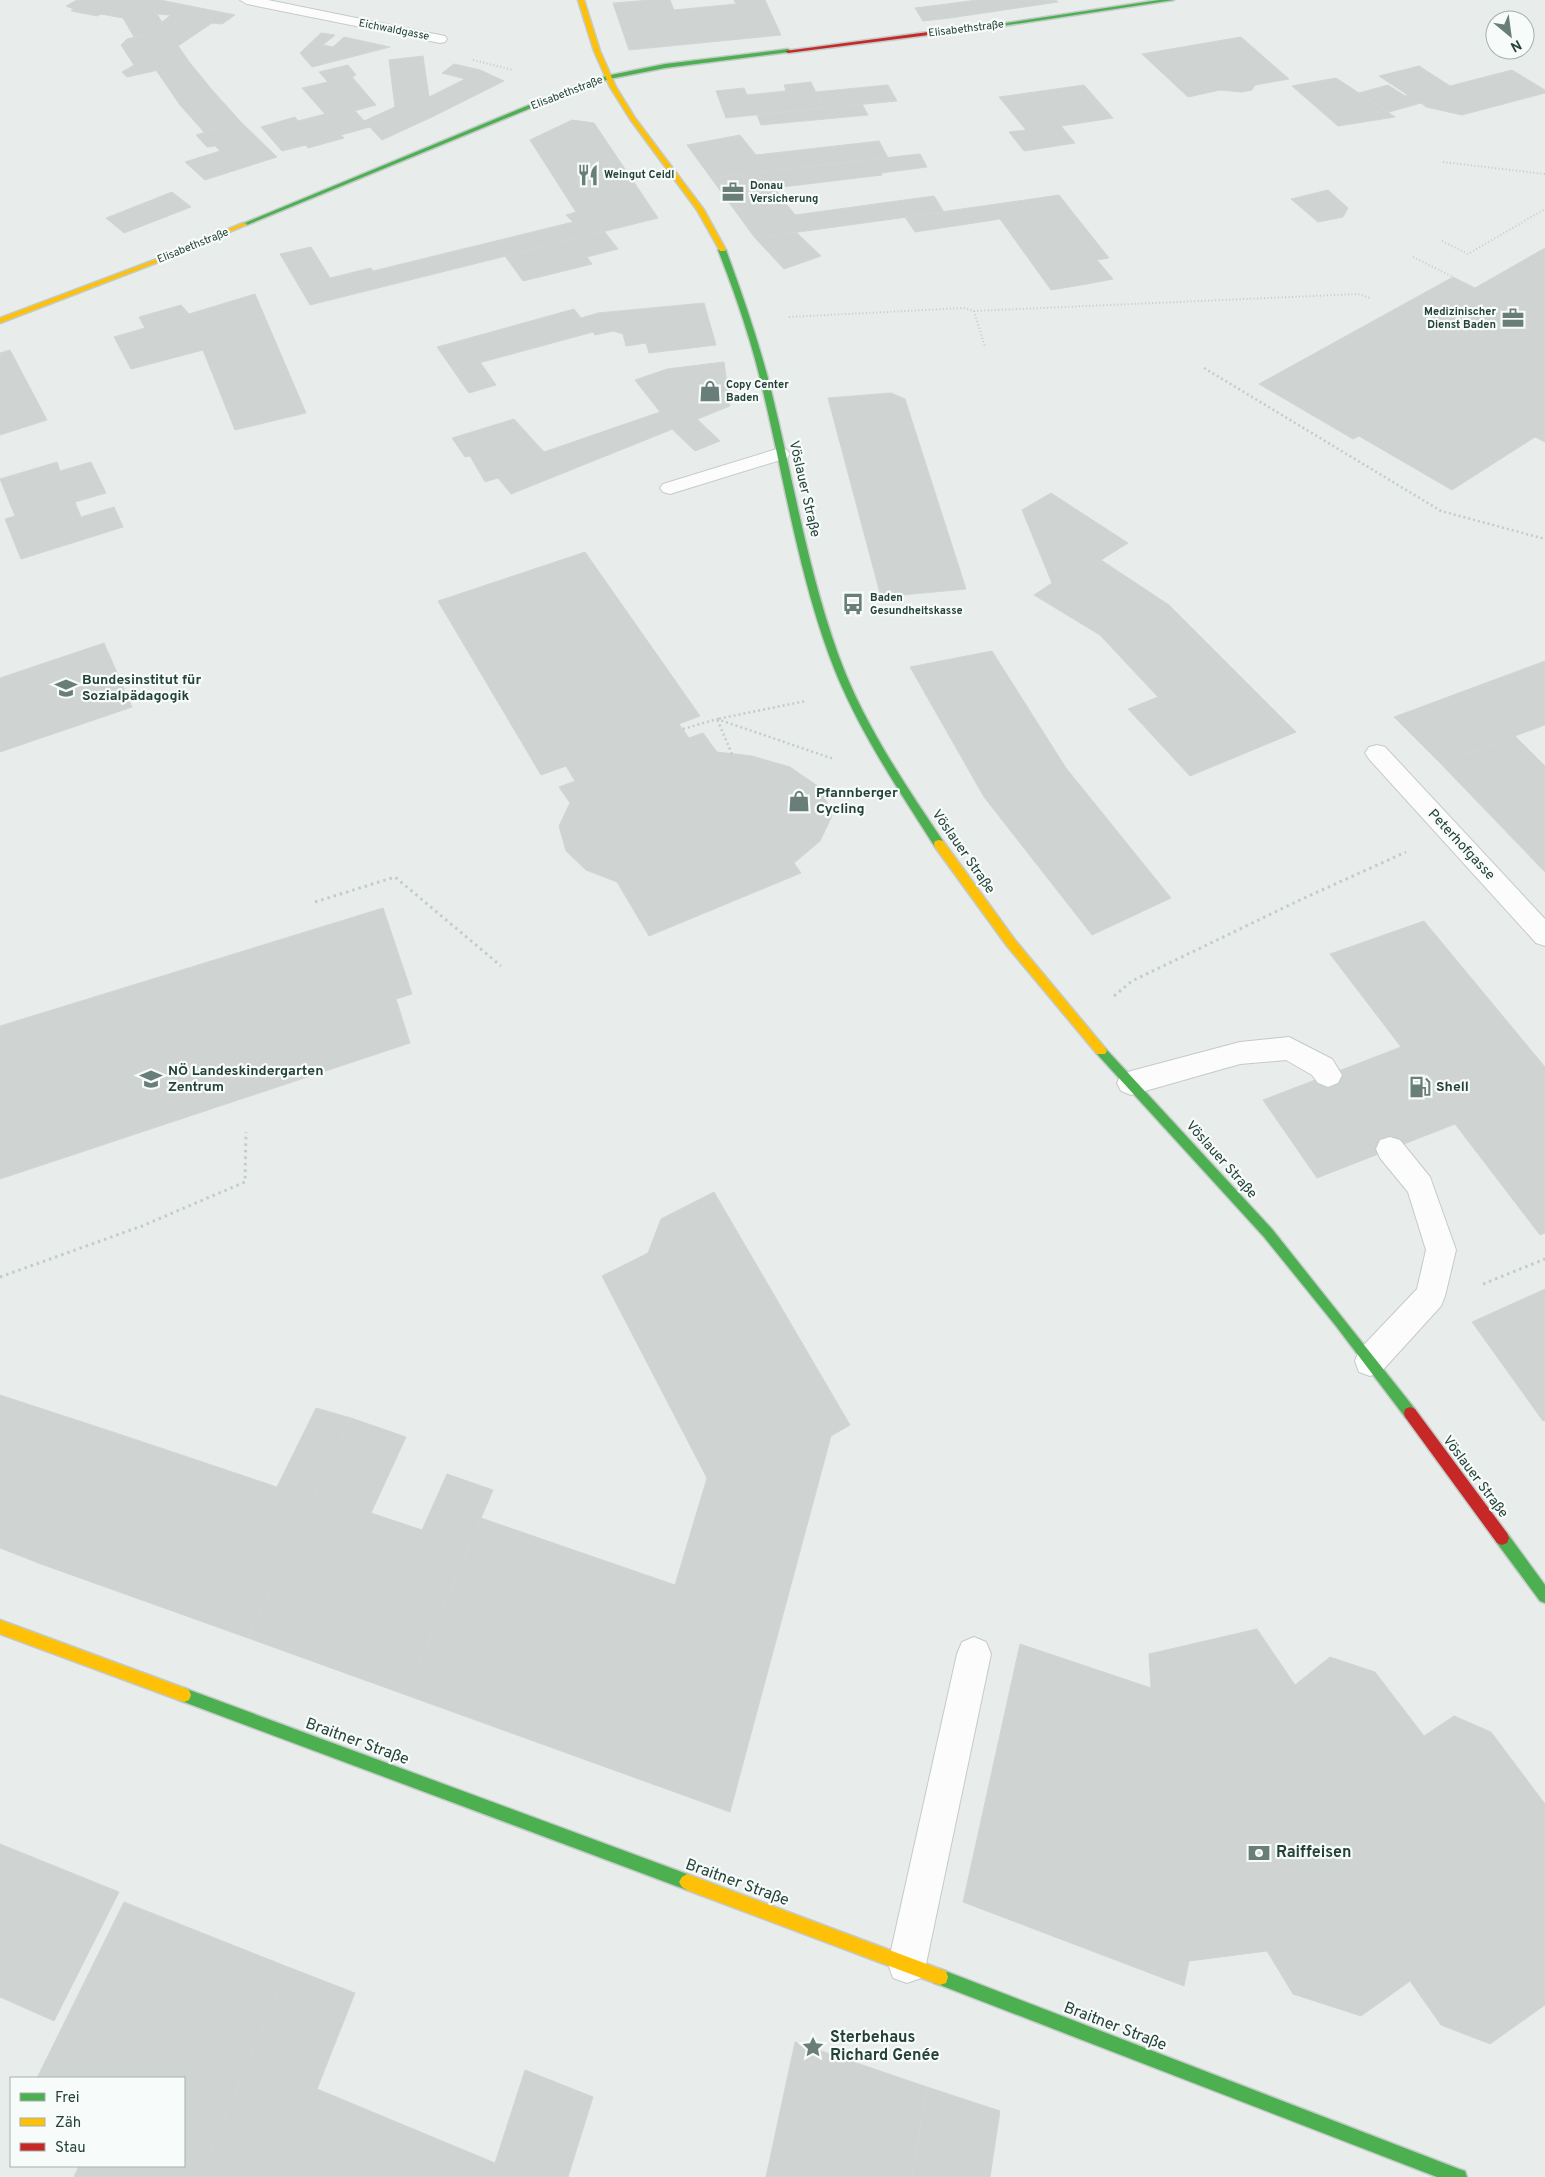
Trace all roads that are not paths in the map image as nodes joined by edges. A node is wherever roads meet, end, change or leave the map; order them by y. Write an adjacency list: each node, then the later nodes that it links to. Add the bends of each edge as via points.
1 (247, 0): 4 (street, Eichwaldgasse)
2 (581, 0): 5 (street, Vöslauer Straße, via 597,54)
3 (1171, 0): 5 (street, Elisabethstraße, via 1000,25 665,66)
4 (440, 39)
5 (608, 77): 6 (street, Elisabethstraße, via 160,260); 7 (street, Vöslauer Straße, via 626,110 707,220 726,260 760,360)
6 (0, 320)
7 (780, 454): 8 (street); 12 (street, Vöslauer Straße, via 817,607 845,682 903,790 947,858 1007,939)
8 (670, 488)
9 (1377, 753): 10 (street, Peterhofgasse)
10 (1545, 936)
11 (1328, 1075): 12 (street, via 1322,1067 1290,1048 1240,1053)
12 (1131, 1083): 14 (street, Vöslauer Straße, via 1268,1233)
13 (1390, 1149): 14 (street, via 1420,1186 1441,1250 1430,1296)
14 (1370, 1361): 15 (street, Vöslauer Straße)
15 (1545, 1596)
16 (0, 1627): 18 (street, Braitner Straße)
17 (974, 1654): 18 (street)
18 (907, 1964): 19 (street, Braitner Straße)
19 (1459, 2177)

